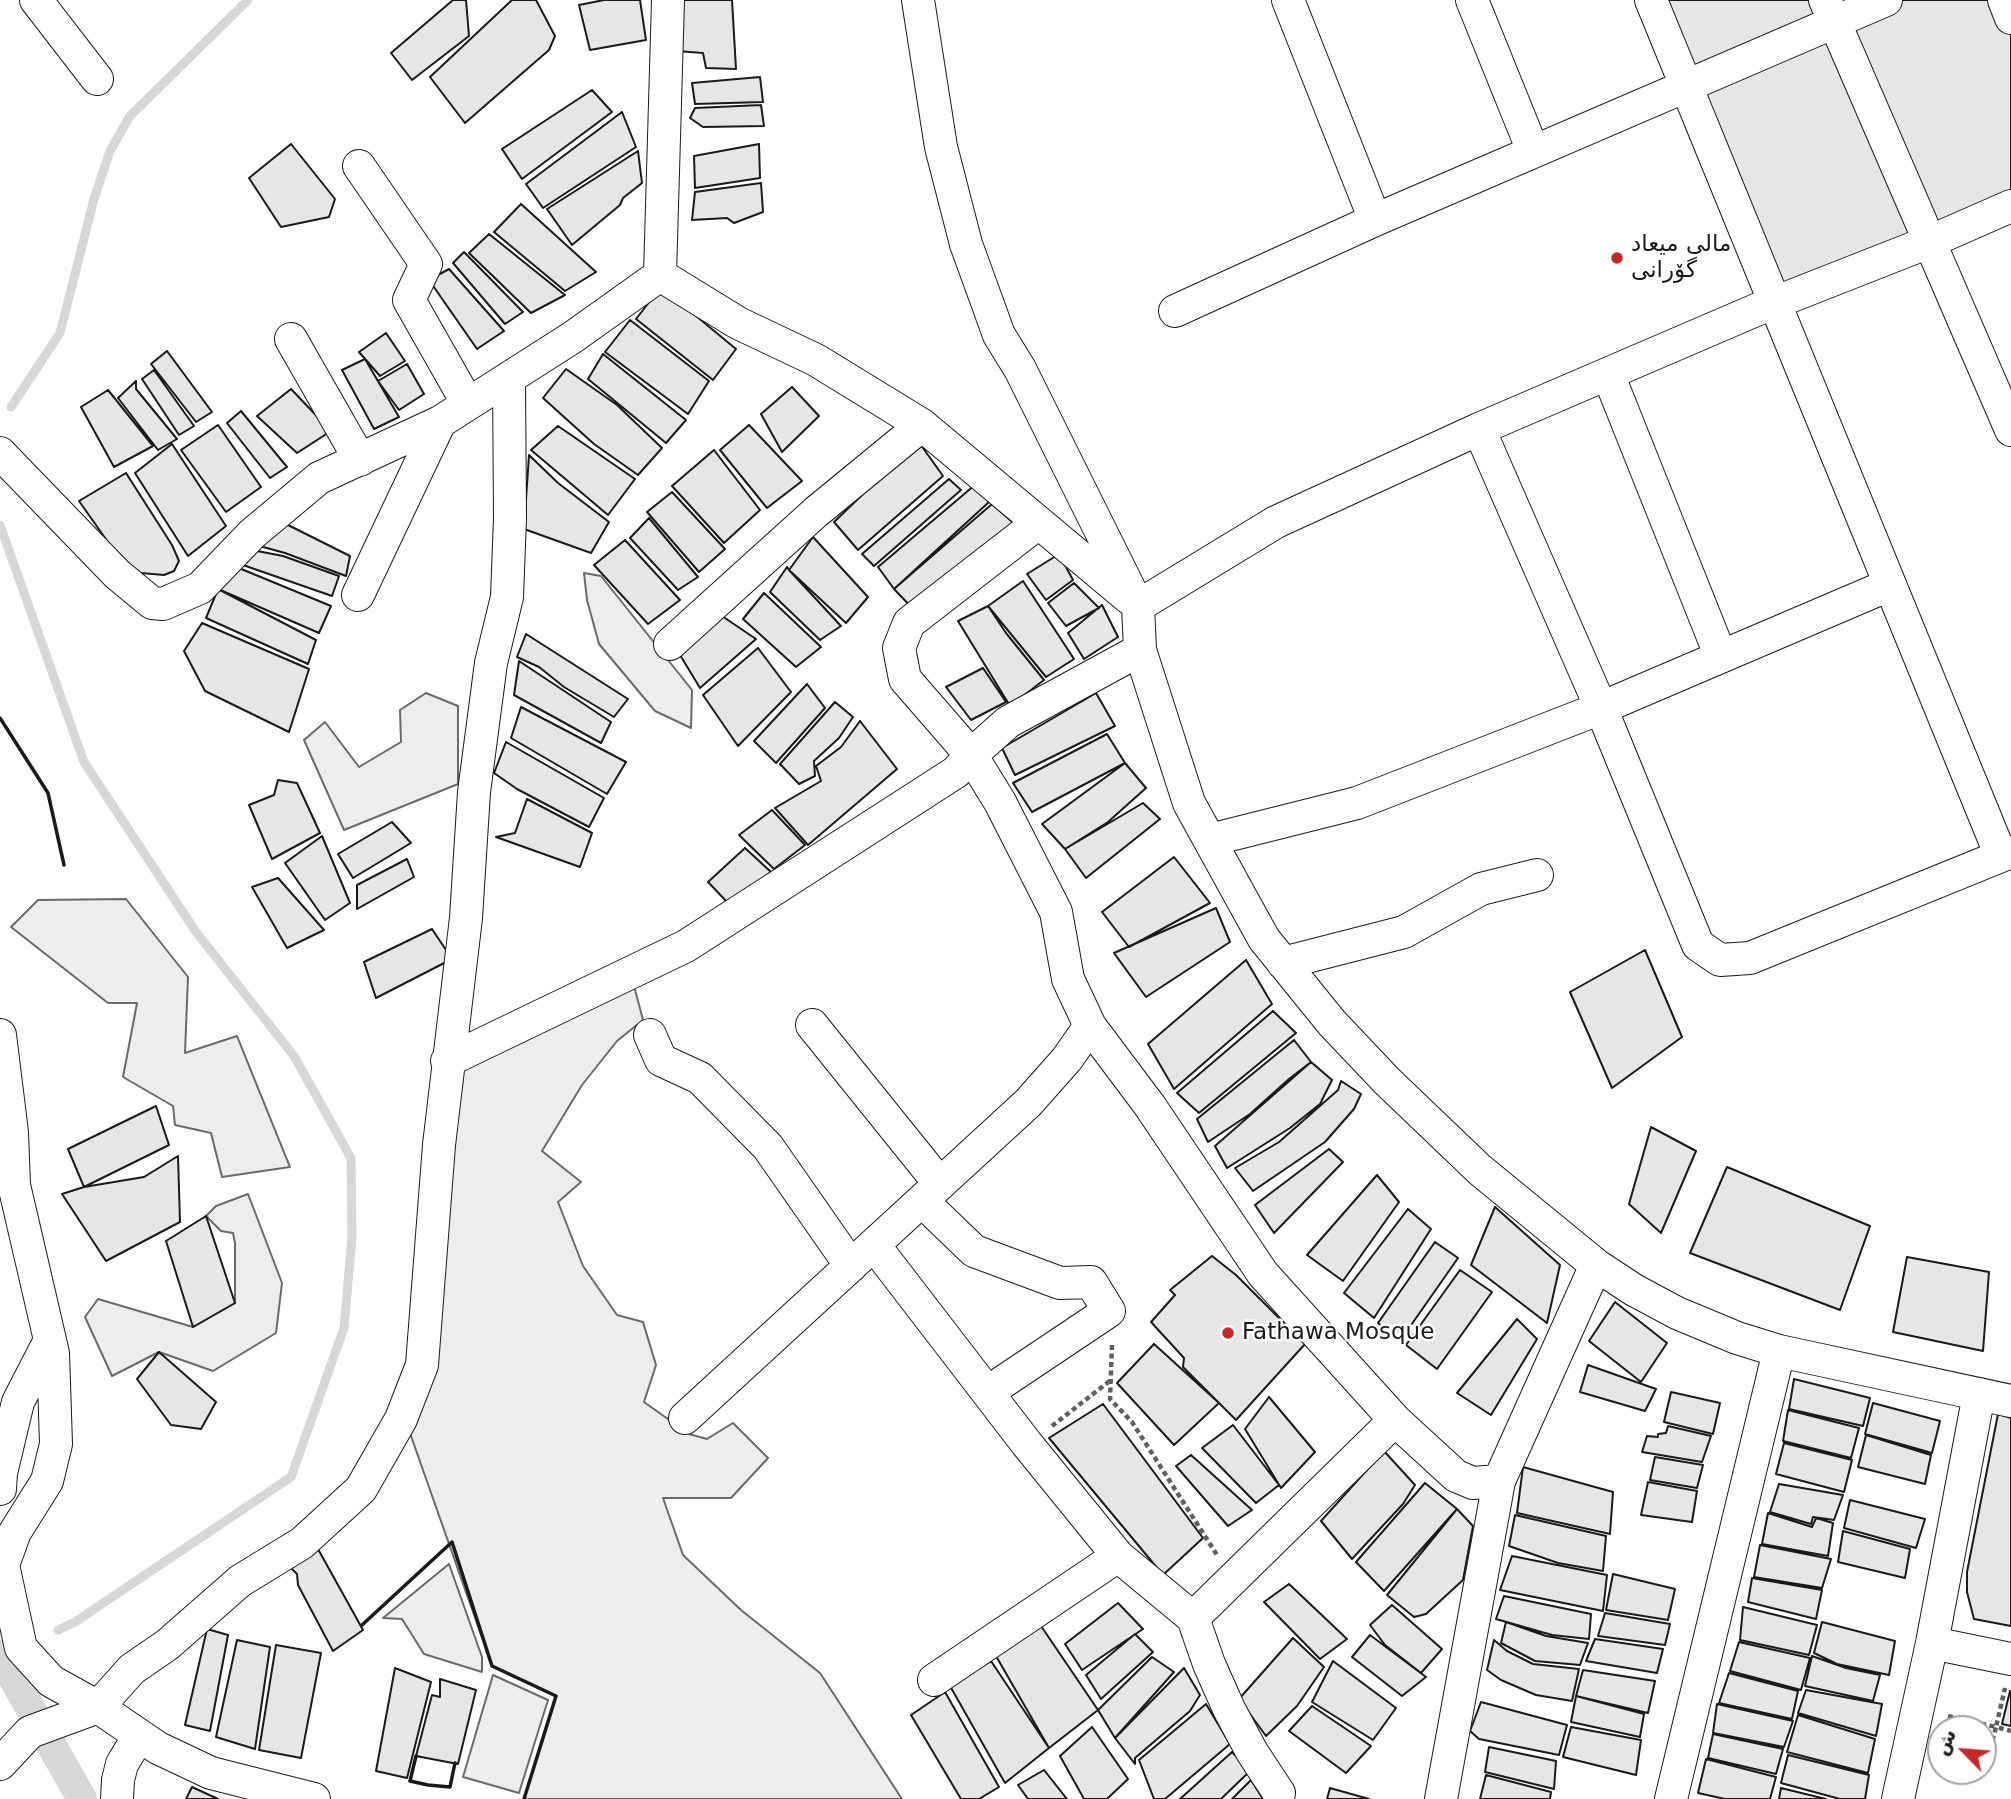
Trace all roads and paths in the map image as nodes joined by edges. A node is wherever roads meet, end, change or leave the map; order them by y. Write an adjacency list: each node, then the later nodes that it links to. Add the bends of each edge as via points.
1 (36, 0): 11 (street)
2 (668, 0): 18 (street)
3 (918, 0): 34 (street, via 942,147 966,244 999,335)
4 (1288, 0): 16 (street)
5 (1472, 0): 13 (street)
6 (1651, 0): 12 (street)
7 (1886, 0): 9 (street)
8 (2004, 0): 10 (street)
9 (1829, 12): 12 (street); 17 (street)
10 (2011, 18)
11 (97, 79)
12 (1688, 87): 13 (street); 19 (street)
13 (1533, 152): 16 (street)
14 (359, 166): 24 (street, via 426,264 409,300)
15 (2011, 206): 17 (street)
16 (1375, 220): 20 (street)
17 (1929, 242): 19 (street); 28 (street)
18 (660, 275): 23 (street, via 573,338); 26 (street, via 738,323 816,360)
19 (1773, 303): 22 (street); 32 (street)
20 (1175, 312)
21 (291, 339): 30 (street)
22 (1608, 374): 27 (street); 37 (street)
23 (509, 377): 24 (street); 48 (street, via 507,597 491,663 474,792 466,918)
24 (468, 404): 25 (street)
25 (440, 422): 30 (street); 33 (street)
26 (922, 425): 31 (street); 35 (street, via 816,512)
27 (1479, 429): 34 (street, via 1276,522); 38 (street)
28 (2011, 430)
29 (0, 453): 30 (street, via 117,574 152,603 163,604 200,588 252,534 319,478)
30 (360, 460)
31 (1038, 523): 34 (street); 39 (street, via 909,623 899,648 905,679)
32 (1889, 585): 37 (street); 41 (street)
33 (358, 595)
34 (1138, 606): 36 (street)
35 (670, 644)
36 (1139, 650): 39 (street, via 1008,722); 40 (street, via 1189,803)
37 (1721, 657): 38 (street)
38 (1601, 708): 40 (street, via 1357,803); 41 (street, via 1698,946 1720,960 1750,958)
39 (971, 755): 45 (street, via 1056,912 1068,979); 48 (street, via 956,772 685,946)
40 (1210, 840): 43 (street, via 1264,939)
41 (2006, 854)
42 (1537, 875): 43 (street, via 1481,889 1404,932)
43 (1283, 963): 51 (street, via 1387,1081 1480,1170)
44 (812, 1025): 49 (street)
45 (1090, 1026): 49 (street, via 1028,1103); 61 (street, via 1263,1274)
46 (0, 1035): 54 (street, via 14,1185)
47 (650, 1035): 52 (street, via 661,1060 700,1079 768,1147)
48 (447, 1060): 72 (street, via 422,1365 401,1419 361,1489 302,1543 240,1581 167,1645 132,1669)
49 (931, 1192): 50 (street); 53 (street, via 974,1251 1060,1283 1091,1282)
50 (874, 1245): 52 (street); 57 (street)
51 (1596, 1265): 55 (street, via 1677,1313); 63 (street)
52 (851, 1266): 60 (street)
53 (1109, 1311): 56 (path); 57 (street)
54 (50, 1340): 64 (street, via 18,1402); 65 (street, via 56,1444 47,1481)
55 (1779, 1351): 58 (street); 80 (street)
56 (1111, 1379): 62 (path); 67 (path, via 1110,1399 1132,1422)
57 (988, 1392): 62 (street)
58 (1979, 1394): 59 (street); 69 (street)
59 (2011, 1401)
60 (685, 1419)
61 (1395, 1420): 63 (street, via 1457,1476 1473,1483); 67 (street)
62 (1027, 1444): 66 (street)
63 (1499, 1481): 79 (street)
64 (0, 1489)
65 (4, 1551): 72 (street, via 21,1648 51,1681)
66 (1118, 1556): 68 (street); 71 (street)
67 (1232, 1579): 68 (street)
68 (1192, 1618): 76 (street, via 1229,1709)
69 (1932, 1643): 70 (street); 81 (street)
70 (2009, 1670): 73 (path)
71 (934, 1680)
72 (98, 1707): 74 (street); 75 (street, via 30,1732)
73 (1997, 1723)
74 (142, 1737): 77 (street, via 122,1764); 78 (street, via 211,1773)
75 (0, 1764)
76 (1279, 1793)
77 (117, 1799)
78 (314, 1799)
79 (1441, 1799)
80 (1671, 1799)
81 (1898, 1799)

